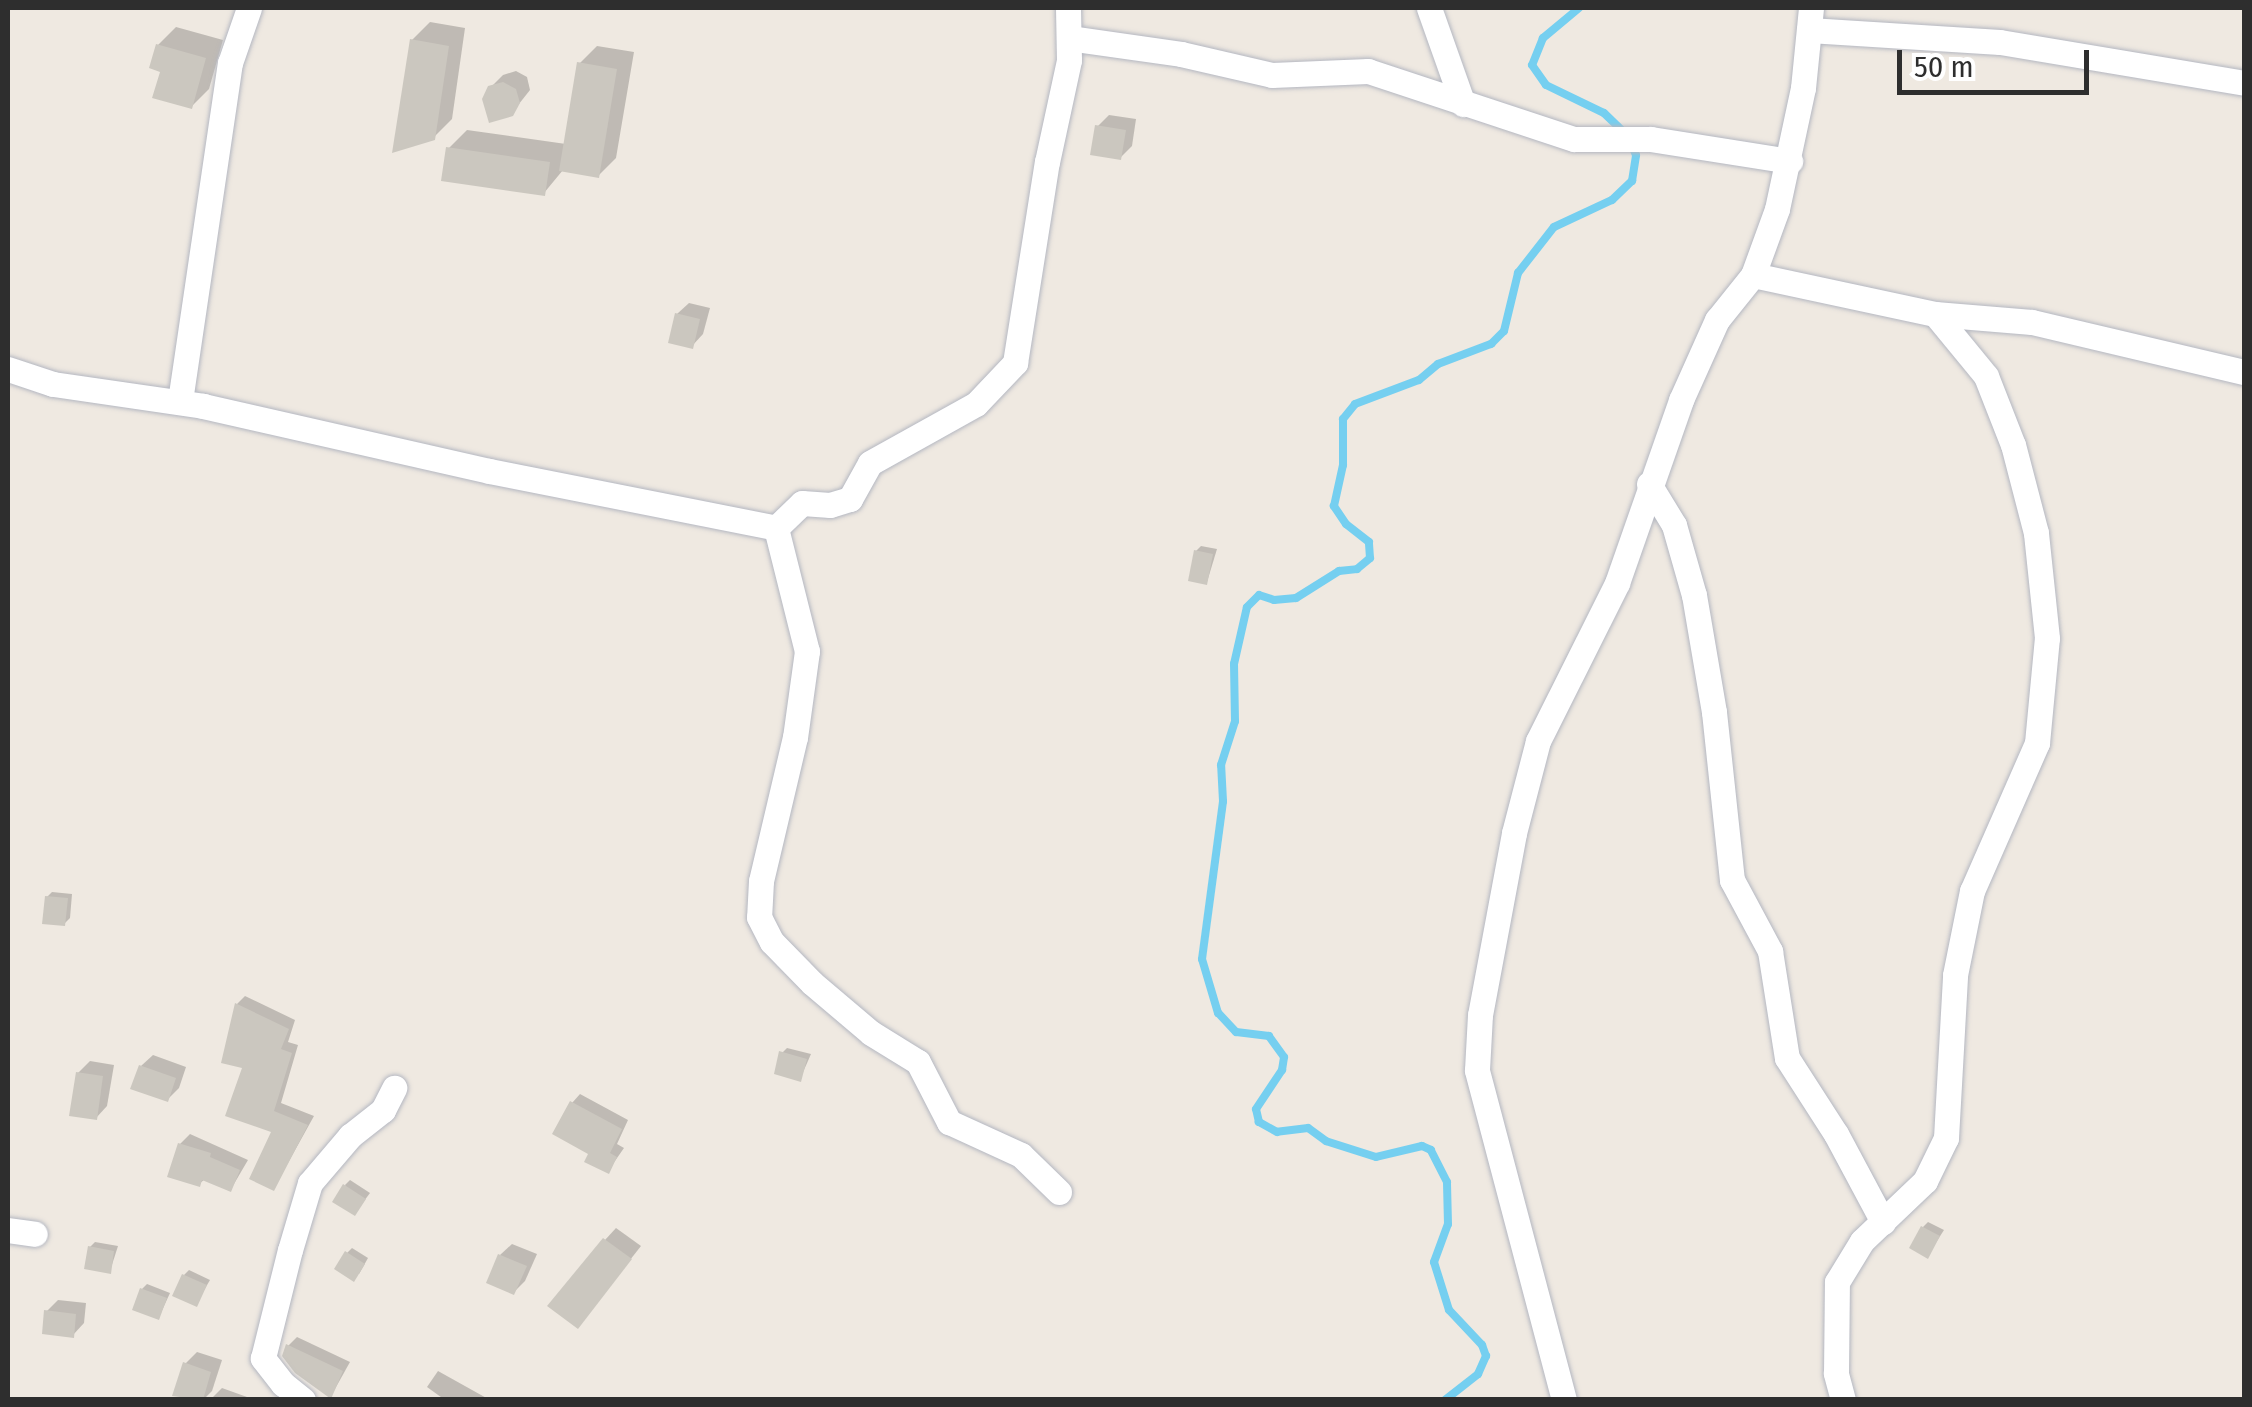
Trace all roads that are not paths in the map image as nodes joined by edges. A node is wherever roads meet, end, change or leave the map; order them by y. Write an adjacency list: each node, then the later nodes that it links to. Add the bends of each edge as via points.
1 (249, 8): 13 (street, via 230,63)
2 (1068, 8): 5 (street)
3 (1428, 8): 7 (street)
4 (1810, 18): 6 (street); 8 (street)
5 (1069, 38): 7 (street, via 1272,74 1368,71); 15 (street, via 1015,363 976,404 870,463 850,499 802,503)
6 (2244, 83)
7 (1463, 104): 8 (street, via 1574,139 1651,138)
8 (1790, 161): 9 (street)
9 (1752, 275): 10 (street); 14 (street, via 1717,320)
10 (1935, 314): 12 (street, via 2032,322); 18 (street, via 1986,376 2013,445 2036,533 2047,638 2038,743 1972,891 1956,975 1946,1138 1925,1181)
11 (8, 369): 13 (street, via 54,384)
12 (2244, 372)
13 (180, 402): 15 (street)
14 (1649, 484): 18 (street, via 1674,525 1694,595 1732,880 1770,951 1787,1058); 22 (street, via 1617,583 1538,740 1480,1015 1477,1070)
15 (776, 528): 17 (street, via 808,651 759,917 772,942 812,983 918,1062 949,1122 1021,1155)
16 (394, 1088): 21 (street, via 383,1110 310,1183 263,1358)
17 (1059, 1192)
18 (1883, 1222): 23 (street, via 1862,1241 1838,1282 1836,1373)
19 (8, 1230): 20 (street)
20 (35, 1234)
21 (287, 1394)
22 (1564, 1400)
23 (1842, 1400)

